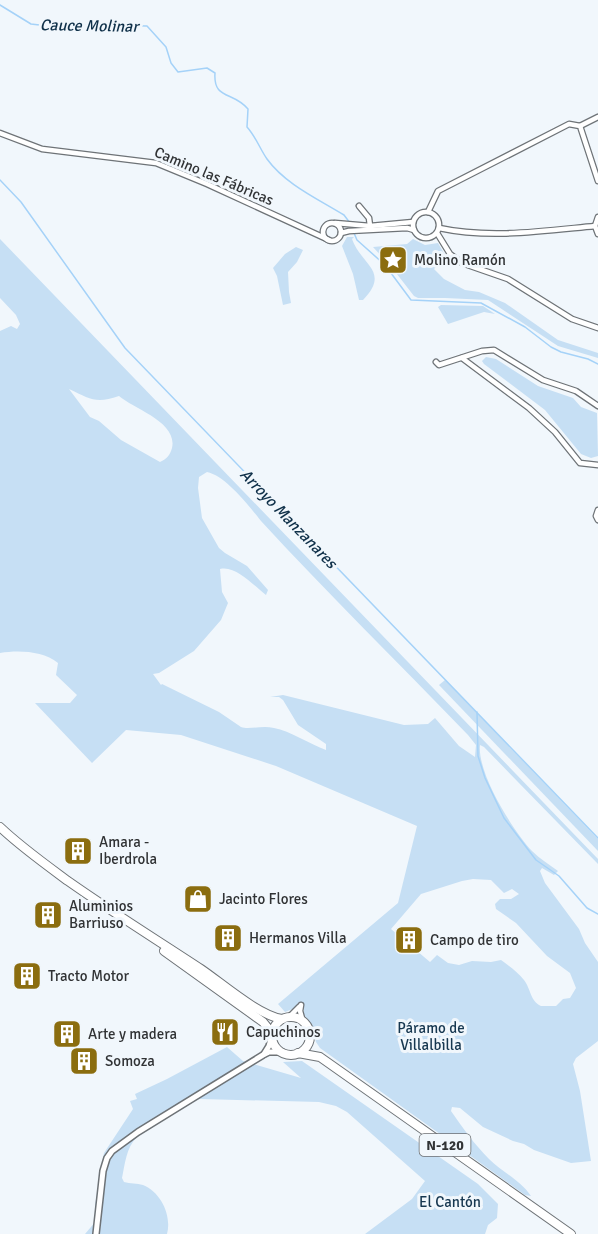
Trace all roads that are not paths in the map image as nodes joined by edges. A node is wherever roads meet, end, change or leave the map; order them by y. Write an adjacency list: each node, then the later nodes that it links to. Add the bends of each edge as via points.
1 (598, 117): 2 (street)
2 (578, 125): 4 (street); 6 (street, via 569,124 438,191)
3 (0, 134): 16 (street, Camino las Fábricas, via 42,149 156,163)
4 (598, 181)
5 (359, 206): 10 (street, via 368,216)
6 (428, 212): 8 (street, via 420,213); 15 (street, via 436,216)
7 (598, 217): 11 (street)
8 (413, 222): 10 (street); 14 (street)
9 (335, 223): 12 (street); 13 (street); 17 (street)
10 (370, 226): 13 (street)
11 (595, 226): 15 (street, via 487,234); 18 (street)
12 (324, 228): 16 (street); 19 (street, via 324,236)
13 (359, 228): 14 (street); 17 (street)
14 (414, 230): 15 (street, via 425,238)
15 (438, 231): 20 (street, via 450,254 462,263 508,279 572,319)
16 (310, 232): 19 (street, Camino las Fábricas)
17 (340, 233): 19 (street, via 337,239)
18 (598, 234)
19 (329, 240)
20 (598, 328)
21 (462, 358): 22 (street, via 439,365); 23 (street, via 486,350 497,352 543,380 576,391); 24 (street, via 530,408 580,463)
22 (436, 362)
23 (598, 406)
24 (598, 465)
25 (598, 510): 26 (street)
26 (598, 520)
27 (0, 827): 28 (highway)
28 (127, 922): 29 (highway, via 261,1011 274,1018); 31 (highway, via 263,1022)
29 (286, 1018): 30 (highway); 30 (street, via 301,1005); 31 (highway, via 276,1024)
30 (303, 1022): 32 (highway, N-120)
31 (272, 1035): 33 (highway); 35 (street)
32 (309, 1037): 34 (highway, via 306,1047); 36 (highway, N-120)
33 (282, 1052): 34 (highway, N-120); 35 (street)
34 (298, 1053): 36 (highway, N-120)
35 (263, 1055): 37 (street, via 112,1151 103,1171)
36 (320, 1057): 38 (highway, N-120)
37 (96, 1234)
38 (571, 1234)

